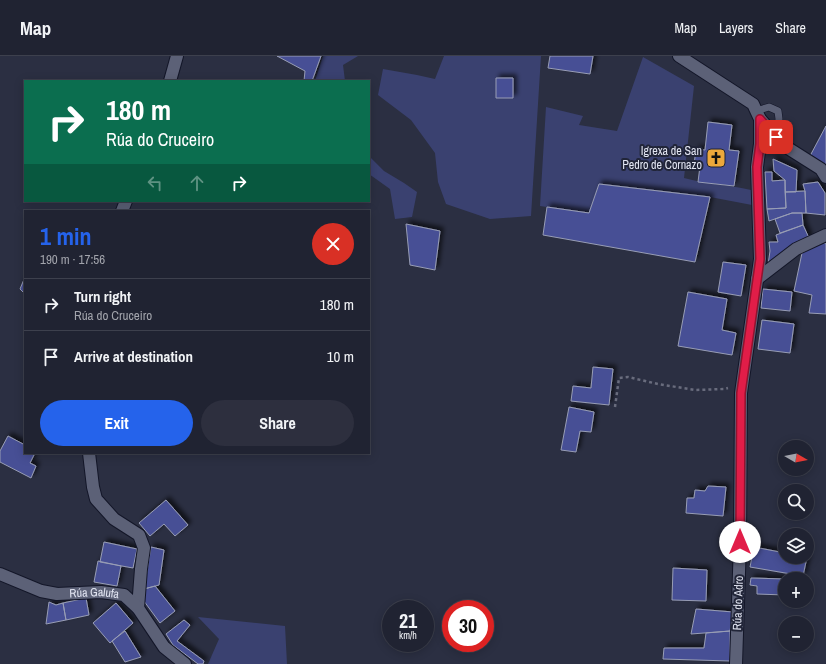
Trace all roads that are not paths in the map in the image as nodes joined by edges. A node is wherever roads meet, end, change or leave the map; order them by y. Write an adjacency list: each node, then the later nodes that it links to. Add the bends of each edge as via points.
1 (177, 56): 3 (street)
2 (680, 56): 4 (street, via 753,104)
3 (170, 80)
4 (758, 115): 5 (street); 5 (lane, via 769,107 778,111 778,127); 8 (street, Rúa do Adro, via 760,259)
5 (770, 130): 6 (street, via 783,144 820,169)
6 (826, 177)
7 (826, 235): 8 (street, via 796,249)
8 (757, 279): 13 (street, Rúa do Adro, via 741,393)
9 (89, 454): 11 (street, via 96,499 114,519 139,535 144,548)
10 (0, 574): 11 (street, Rúa Galufa, via 41,591 57,594 101,592 124,595)
11 (138, 608): 12 (street, Rúa Galufa, via 164,647)
12 (185, 664)
13 (736, 664)

